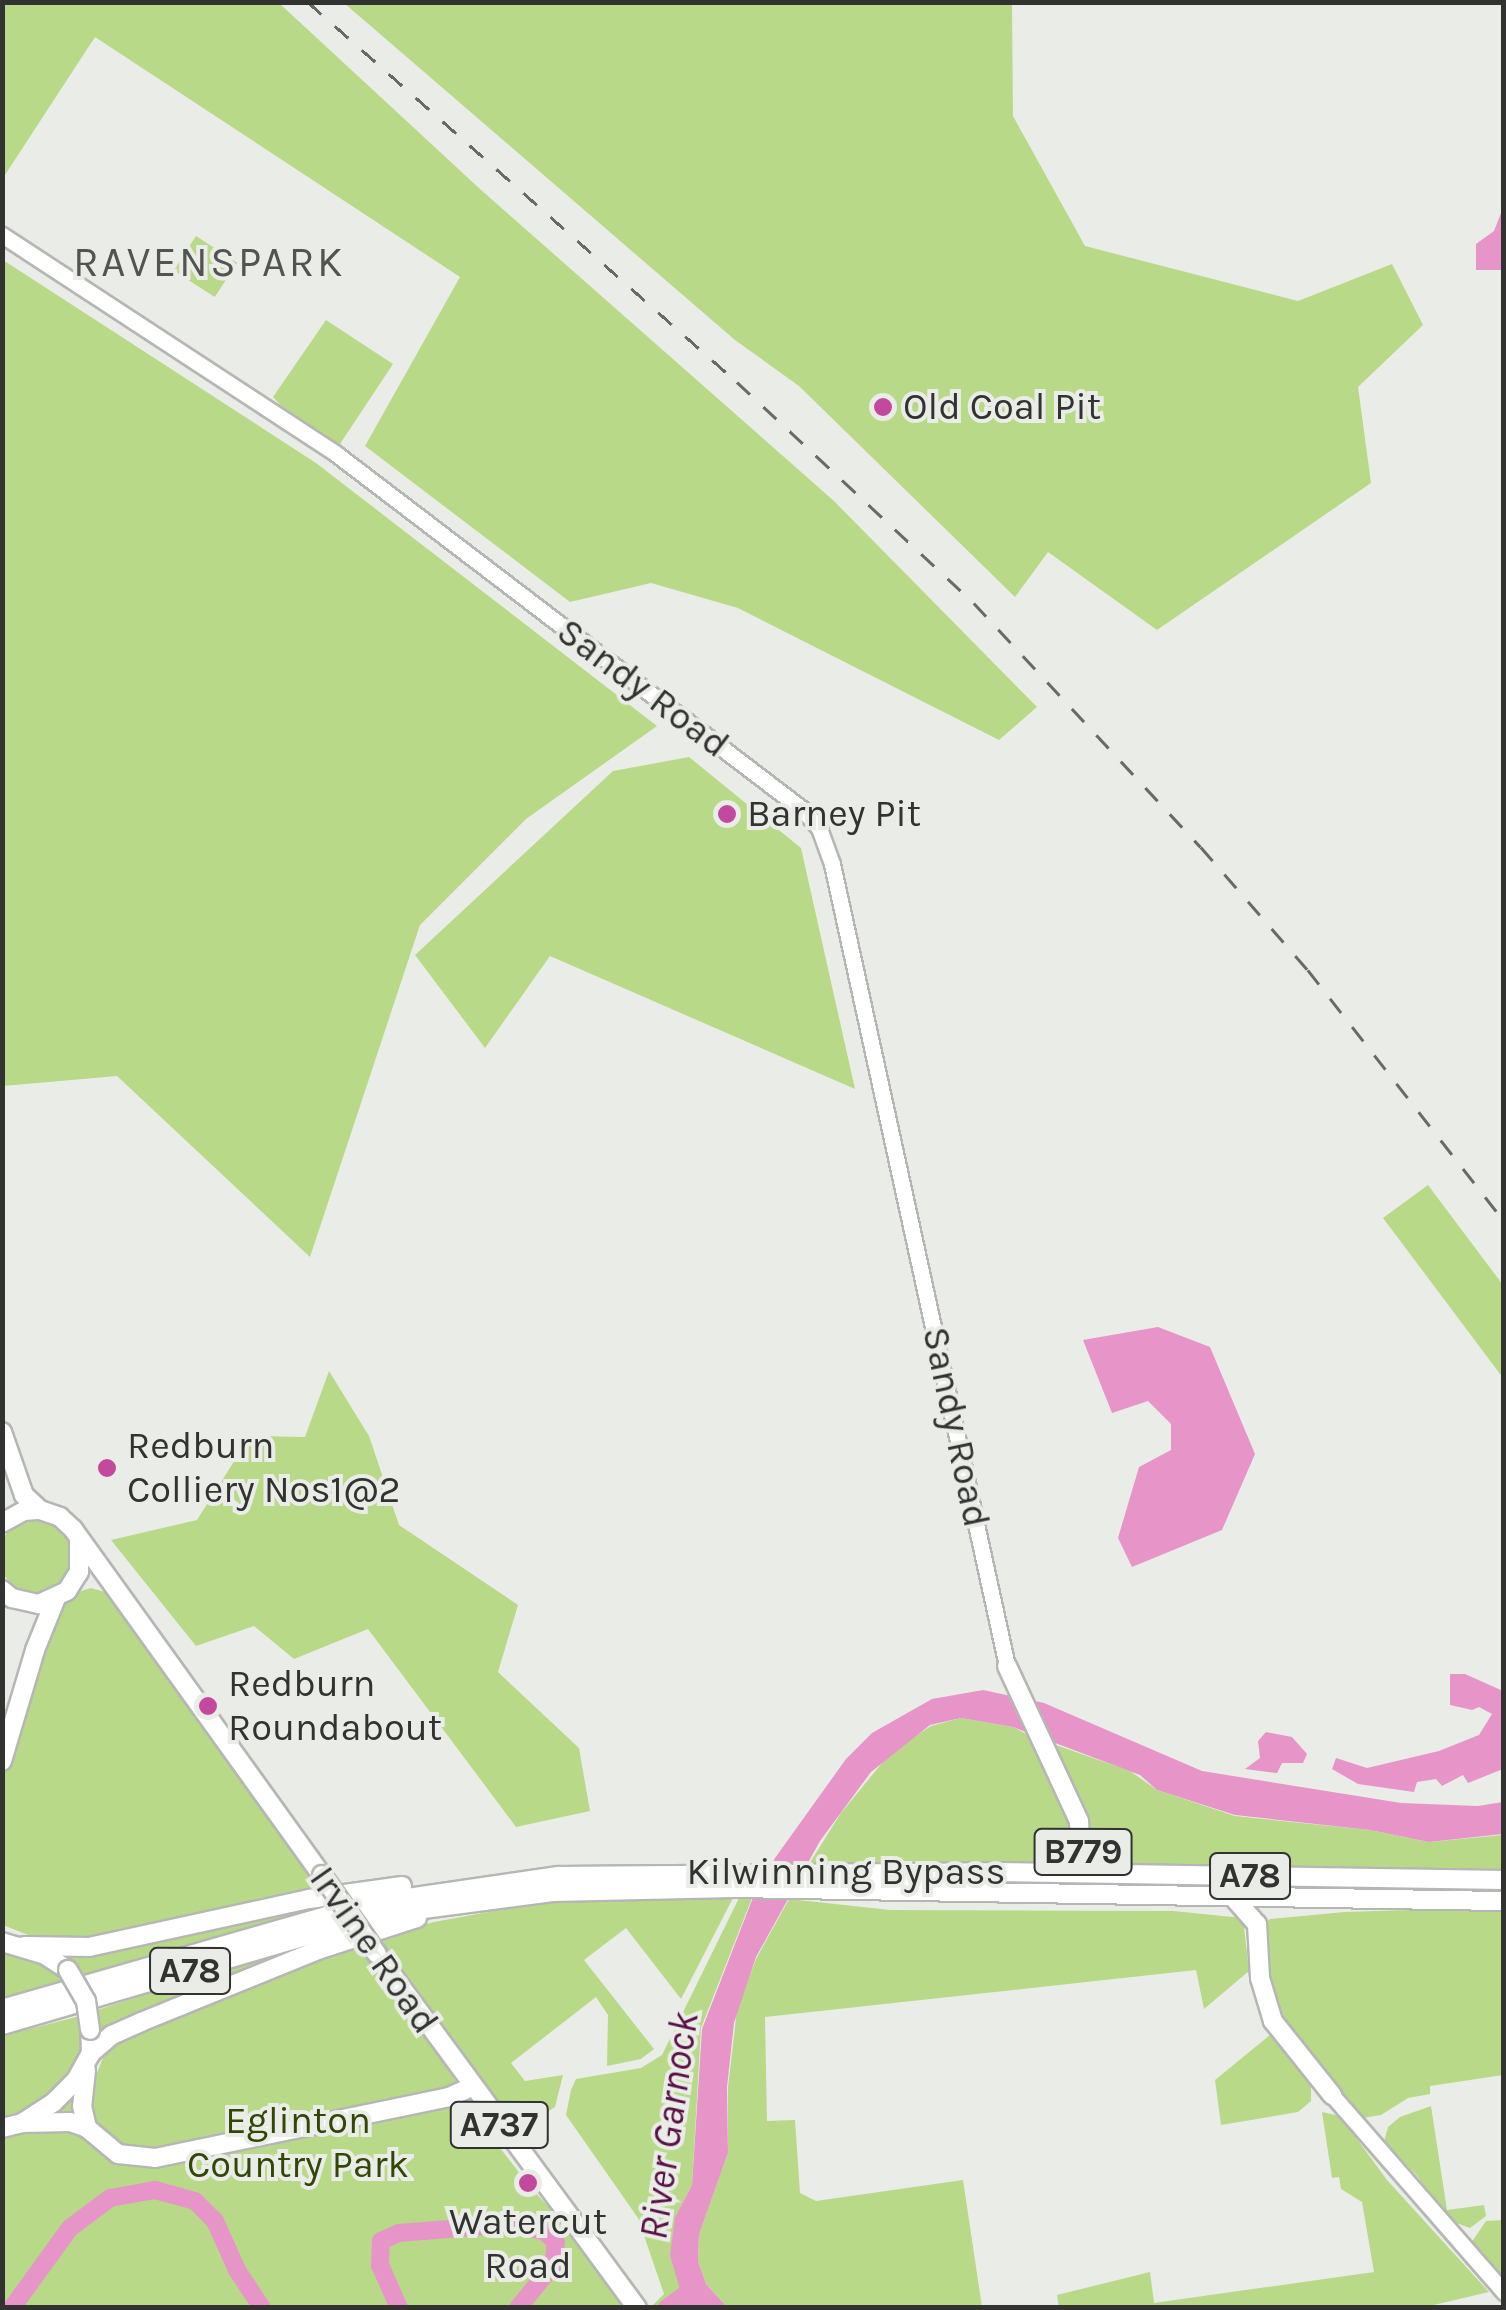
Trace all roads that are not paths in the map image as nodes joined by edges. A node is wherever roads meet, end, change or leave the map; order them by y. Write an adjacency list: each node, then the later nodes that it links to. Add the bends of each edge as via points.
1 (2, 235): 12 (main road, Sandy Road / B779, via 335,453 802,808 819,828)
2 (2, 1432): 3 (main road, A737)
3 (14, 1469): 4 (main road, A737, via 24,1495); 5 (main road)
4 (40, 1510): 5 (main road); 6 (main road, A737, via 60,1517)
5 (2, 1522)
6 (80, 1539): 7 (main road); 8 (main road, Irvine Road / A737)
7 (72, 1586): 8 (main road, via 99,1582); 10 (main road)
8 (118, 1588): 29 (main road, Irvine Road / A737, bridge)
9 (7, 1594): 10 (main road, via 39,1604); 11 (main road, via 33,1630)
10 (56, 1598): 11 (main road)
11 (35, 1650): 13 (main road)
12 (1007, 1666): 14 (main road, B779, via 1080,1820 1081,1856 1071,1865)
13 (2, 1761)
14 (996, 1872): 17 (main road, Kilwinning Bypass / A78); 18 (main road, Kilwinning Bypass / A78)
15 (518, 1880): 16 (main road, Kilwinning Bypass / A78); 23 (main road, Kilwinning Bypass / A78); 25 (main road, via 459,1878 309,1900 78,1949)
16 (736, 1880): 18 (main road, Kilwinning Bypass / A78); 20 (main road, Kilwinning Bypass / A78)
17 (1504, 1880)
18 (833, 1882): 19 (main road, Kilwinning Bypass / A78)
19 (1234, 1898): 21 (main road, Kilwinning Bypass / A78); 24 (main road)
20 (480, 1900): 23 (main road, Kilwinning Bypass / A78); 28 (main road, via 306,1955 141,2022 112,2036)
21 (1288, 1900): 22 (main road, Kilwinning Bypass / A78); 24 (main road)
22 (1504, 1901)
23 (375, 1909): 26 (main road, A78); 27 (main road, A78)
24 (1256, 1924): 30 (main road, via 1267,2006)
25 (10, 1942): 28 (main road, bridge, via 68,1970 86,2002)
26 (2, 2009)
27 (2, 2025)
28 (89, 2059): 33 (main road, via 54,2102); 35 (main road, via 82,2106)
29 (467, 2080): 31 (main road); 32 (main road); 36 (main road, Irvine Road / A737)
30 (1332, 2095): 37 (main road)
31 (449, 2097): 32 (main road); 36 (main road, via 478,2109)
32 (422, 2100): 35 (main road, via 155,2158 130,2158)
33 (22, 2123): 34 (main road); 35 (main road, via 56,2120)
34 (2, 2128)
35 (96, 2138)
36 (533, 2170): 38 (main road, Irvine Road / A737)
37 (1504, 2292)
38 (631, 2300)

